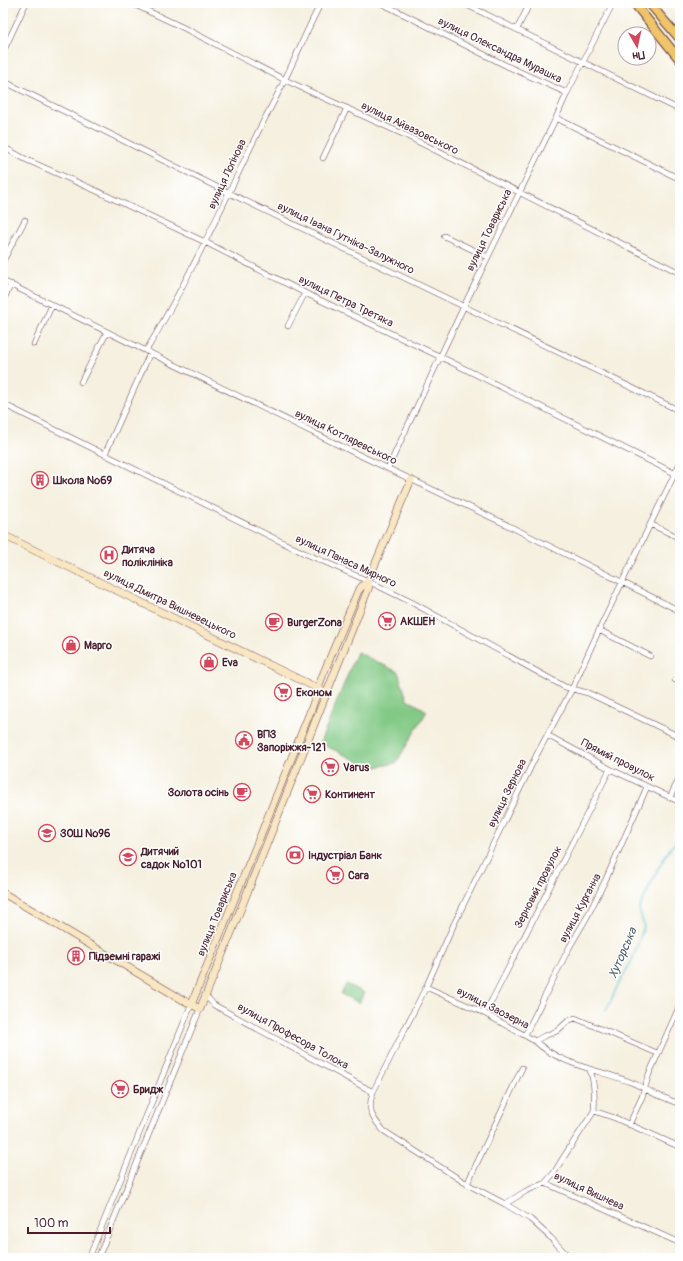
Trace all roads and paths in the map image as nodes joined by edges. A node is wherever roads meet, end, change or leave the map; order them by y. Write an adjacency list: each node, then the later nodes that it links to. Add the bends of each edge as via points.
1 (26, 3): 12 (street)
2 (131, 3): 15 (street, вулиця Айвазовського)
3 (321, 3): 15 (street, вулиця Логінова)
4 (381, 3): 17 (street, вулиця Олександра Мурашка)
5 (463, 3): 10 (street)
6 (530, 3): 10 (street)
7 (612, 3): 14 (street, вулиця Товариська)
8 (634, 3): 13 (main road)
9 (649, 3): 11 (main road)
10 (517, 29): 14 (street)
11 (680, 39)
12 (3, 52)
13 (680, 60)
14 (583, 62): 17 (street, вулиця Товариська); 19 (street)
15 (285, 80): 18 (street, вулиця Айвазовського); 24 (street, вулиця Логінова)
16 (3, 81): 24 (street, вулиця Івана Гутніка-Залужного)
17 (567, 93): 20 (street, вулиця Товариська)
18 (347, 108): 22 (street); 25 (street, вулиця Айвазовського)
19 (680, 110)
20 (556, 118): 23 (street); 25 (street, вулиця Товариська)
21 (3, 147): 28 (street, вулиця Петра Третяка)
22 (322, 158)
23 (680, 180)
24 (229, 193): 28 (street, вулиця Логінова); 37 (street, вулиця Івана Гутніка-Залужного)
25 (519, 193): 29 (street, вулиця Товариська); 31 (street, вулиця Айвазовського)
26 (25, 220): 30 (street)
27 (444, 236): 29 (street)
28 (205, 242): 34 (street, вулиця Петра Третяка); 41 (street, вулиця Логінова)
29 (488, 257): 37 (street, вулиця Товариська)
30 (3, 261)
31 (680, 273)
32 (3, 281): 33 (street, вулиця Котляревського)
33 (11, 284): 35 (street); 36 (street, вулиця Котляревського)
34 (305, 293): 38 (street); 42 (street, вулиця Петра Третяка)
35 (3, 301)
36 (52, 304): 39 (street, вулиця Котляревського); 40 (street)
37 (464, 306): 42 (street, вулиця Товариська); 45 (street, вулиця Івана Гутніка-Залужного)
38 (288, 326)
39 (107, 332): 41 (street, вулиця Котляревського); 43 (street)
40 (34, 344)
41 (148, 352): 46 (street, вулиця Логінова); 48 (street, вулиця Котляревського)
42 (441, 357): 48 (street, вулиця Товариська); 49 (street, вулиця Петра Третяка)
43 (82, 382)
44 (3, 404): 46 (street, вулиця Панаса Мирного)
45 (680, 411)
46 (105, 454): 54 (street, вулиця Панаса Мирного, via 302,552)
47 (680, 463): 49 (street, вулиця Зернова)
48 (388, 468): 50 (street, вулиця Котляревського)
49 (678, 474): 51 (street, вулиця Зернова)
50 (411, 480): 54 (street, вулиця Товариська); 55 (street, вулиця Котляревського)
51 (650, 524): 53 (street); 55 (street, вулиця Зернова)
52 (3, 535): 59 (street, вулиця Дмитра Вишневецького)
53 (680, 538)
54 (368, 581): 59 (street, вулиця Товариська, via 358,591); 60 (street, вулиця Панаса Мирного); 61 (street, вулиця Товариська, via 367,593)
55 (622, 582): 56 (street, вулиця Котляревського); 57 (street, вулиця Зернова)
56 (680, 611)
57 (599, 630): 58 (street); 60 (street, вулиця Зернова)
58 (650, 656)
59 (317, 689): 61 (street, вулиця Дмитра Вишневецького); 62 (street, вулиця Товариська)
60 (572, 689): 64 (street, вулиця Зернова); 65 (street, вулиця Панаса Мирного, via 588,693)
61 (327, 693): 63 (street, вулиця Товариська)
62 (312, 707): 63 (street, via 318,705); 74 (street, вулиця Товариська)
63 (320, 712): 73 (street, вулиця Товариська)
64 (547, 735): 66 (street, Прямий провулок); 72 (street, вулиця Зернова, via 454,924)
65 (680, 737)
66 (610, 769): 68 (street, Прямий провулок); 77 (street, Зерновий провулок, via 492,1000)
67 (680, 777): 69 (street)
68 (647, 787): 69 (street, Прямий провулок); 78 (street, вулиця Курганна, via 606,879)
69 (670, 797): 70 (street, Прямий провулок)
70 (680, 802)
71 (3, 893): 74 (street)
72 (426, 987): 77 (street, вулиця Заозерна); 84 (street, вулиця Зернова)
73 (206, 996): 76 (street, вулиця Товариська); 84 (street, вулиця Професора Толока, via 214,1005)
74 (191, 1005): 76 (street); 85 (street, вулиця Товариська)
75 (680, 1005): 80 (street)
76 (200, 1009): 86 (street, вулиця Товариська)
77 (482, 1012): 78 (street, вулиця Заозерна)
78 (525, 1035): 79 (street, вулиця Заозерна)
79 (535, 1041): 80 (street, вулиця Заозерна, via 557,1031 575,1018); 82 (street, via 550,1052)
80 (657, 1053): 83 (street)
81 (522, 1068): 92 (street)
82 (590, 1070): 83 (street); 88 (street, via 594,1081)
83 (644, 1088): 87 (street); 89 (street)
84 (372, 1092): 92 (street, вулиця Зернова, via 370,1111 384,1130)
85 (153, 1099): 86 (street); 95 (street, вулиця Товариська)
86 (162, 1102): 96 (street, вулиця Товариська)
87 (680, 1104)
88 (594, 1111): 89 (street); 91 (street, вулиця Вишнева)
89 (629, 1125): 90 (street)
90 (680, 1148)
91 (545, 1183): 93 (street); 94 (street, вулиця Вишнева)
92 (467, 1184): 93 (street, вулиця Зернова)
93 (505, 1204): 97 (street, вулиця Зернова, via 530,1219)
94 (680, 1243)
95 (89, 1258)
96 (98, 1258)
97 (569, 1258)

